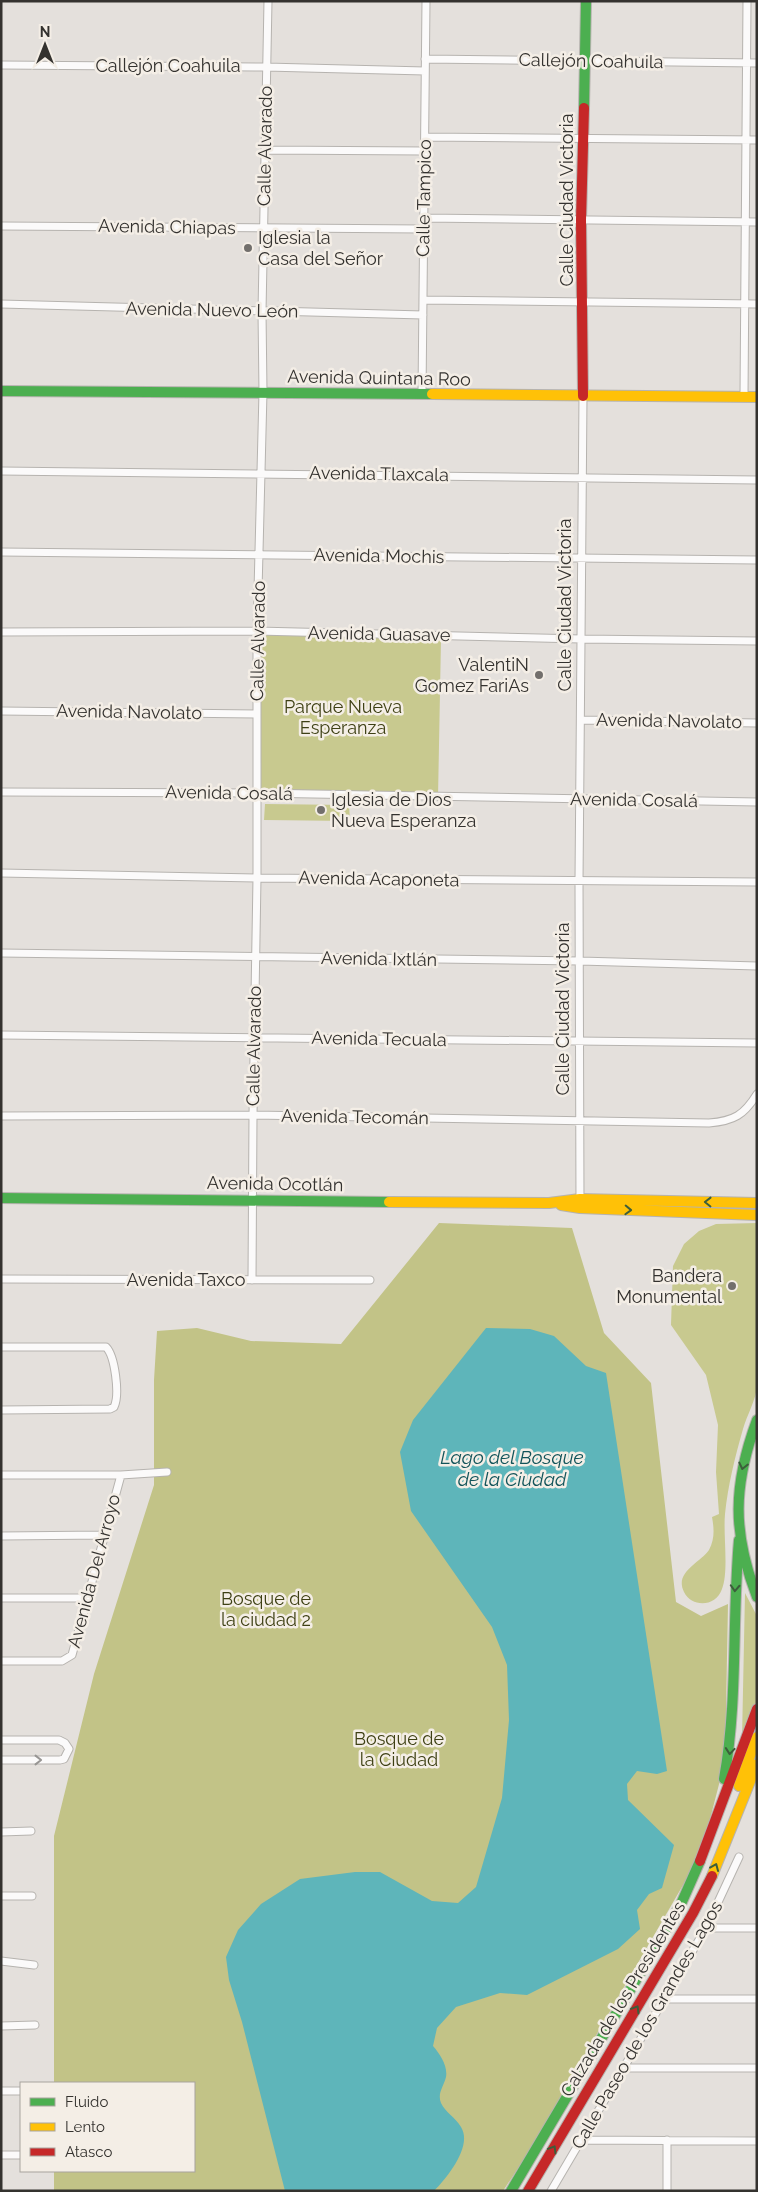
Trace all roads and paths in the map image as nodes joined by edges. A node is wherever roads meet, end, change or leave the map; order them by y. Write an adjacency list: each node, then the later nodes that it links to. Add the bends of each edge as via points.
1 (268, 1): 10 (street, Calle Alvarado)
2 (426, 1): 5 (street, Calle Tampico)
3 (586, 1): 6 (main road, Calle Ciudad Victoria)
4 (747, 1): 7 (street)
5 (426, 59): 6 (street, Callejón Coahuila); 11 (street, Calle Tampico)
6 (584, 61): 7 (street, Callejón Coahuila); 13 (main road, Calle Ciudad Victoria)
7 (746, 62): 8 (street, Callejón Coahuila); 14 (street)
8 (757, 62)
9 (1, 65): 10 (street, Callejón Coahuila)
10 (266, 67): 11 (street, Callejón Coahuila); 16 (street, Calle Alvarado)
11 (426, 70): 12 (street, Calle Tampico)
12 (425, 137): 13 (street); 17 (street, Calle Tampico)
13 (582, 138): 14 (street); 19 (main road, Calle Ciudad Victoria)
14 (746, 140): 15 (street); 20 (street)
15 (757, 140)
16 (264, 150): 17 (street); 23 (street, Calle Alvarado)
17 (425, 151): 18 (street, Calle Tampico)
18 (424, 218): 19 (street); 24 (street, Calle Tampico)
19 (582, 220): 20 (street); 26 (main road, Calle Ciudad Victoria)
20 (745, 222): 21 (street); 28 (street)
21 (757, 222)
22 (1, 226): 23 (street, Avenida Chiapas)
23 (264, 229): 24 (street, Avenida Chiapas); 30 (street, Calle Alvarado)
24 (423, 229): 25 (street, Calle Tampico)
25 (423, 300): 26 (street); 31 (street, Calle Tampico)
26 (583, 302): 28 (street); 35 (main road, Calle Ciudad Victoria)
27 (1, 304): 30 (street, Avenida Nuevo León)
28 (744, 304): 29 (street); 36 (street)
29 (757, 304)
30 (262, 312): 31 (street, Avenida Nuevo León); 33 (street, Calle Alvarado)
31 (423, 315): 34 (street, Calle Tampico)
32 (1, 391): 33 (main road, Avenida Quintana Roo)
33 (263, 392): 34 (main road, Avenida Quintana Roo); 39 (street, Calle Alvarado)
34 (422, 395): 35 (main road, Avenida Quintana Roo)
35 (583, 396): 36 (main road, Avenida Quintana Roo); 40 (street, Calle Ciudad Victoria)
36 (744, 397): 37 (main road, Avenida Quintana Roo)
37 (757, 397)
38 (1, 471): 39 (street, Avenida Tlaxcala)
39 (261, 473): 40 (street, Avenida Tlaxcala); 43 (street, Calle Alvarado)
40 (582, 477): 41 (street, Avenida Tlaxcala); 44 (street, Calle Ciudad Victoria)
41 (757, 480)
42 (1, 552): 43 (street, Avenida Mochis)
43 (260, 555): 44 (street, Avenida Mochis); 46 (street, Calle Alvarado)
44 (581, 558): 45 (street, Avenida Mochis); 48 (street, Calle Ciudad Victoria)
45 (757, 560)
46 (257, 631): 47 (street, Avenida Guasave); 48 (street, Avenida Guasave); 51 (street, Calle Alvarado)
47 (1, 632)
48 (581, 639): 49 (street, Avenida Guasave); 52 (street, Calle Ciudad Victoria)
49 (757, 641)
50 (1, 711): 51 (street, Avenida Navolato)
51 (257, 714): 55 (street, Calle Alvarado)
52 (581, 720): 53 (street, Avenida Navolato); 56 (street, Calle Ciudad Victoria)
53 (757, 723)
54 (1, 792): 55 (street, Avenida Cosalá)
55 (257, 793): 56 (street, Avenida Cosalá); 59 (street, Calle Alvarado)
56 (580, 800): 57 (street, Avenida Cosalá); 60 (street, Calle Ciudad Victoria)
57 (757, 802)
58 (1, 873): 59 (street, Avenida Acaponeta)
59 (257, 878): 60 (street, Avenida Acaponeta); 63 (street, Calle Alvarado)
60 (579, 881): 61 (street, Avenida Acaponeta); 64 (street, Calle Ciudad Victoria)
61 (757, 882)
62 (1, 953): 63 (street, Avenida Ixtlán)
63 (256, 957): 64 (street, Avenida Ixtlán); 67 (street, Calle Alvarado)
64 (580, 961): 65 (street, Avenida Ixtlán); 68 (street, Calle Ciudad Victoria)
65 (757, 966)
66 (1, 1035): 67 (street, Avenida Tecuala)
67 (255, 1038): 68 (street, Avenida Tecuala); 71 (street, Calle Alvarado)
68 (579, 1041): 69 (street, Avenida Tecuala); 73 (street, Calle Ciudad Victoria)
69 (757, 1043)
70 (757, 1094): 73 (street, Avenida Tecomán, via 745,1111 732,1119 709,1123)
71 (253, 1115): 72 (street, Avenida Tecomán); 73 (street, Avenida Tecomán); 75 (street, Calle Alvarado)
72 (1, 1116)
73 (578, 1120): 77 (street, Calle Ciudad Victoria)
74 (1, 1198): 75 (main road, Avenida Ocotlán)
75 (253, 1200): 77 (main road, Avenida Ocotlán); 80 (street, Calle Alvarado)
76 (757, 1203): 77 (main road, Avenida Ocotlán, one-way to 77)
77 (580, 1204): 78 (main road, Avenida Ocotlán, one-way to 78)
78 (757, 1215)
79 (1, 1279): 80 (street, Avenida Taxco)
80 (252, 1280): 81 (street, Avenida Taxco)
81 (370, 1280)
82 (1, 1347): 83 (street, via 106,1348 112,1358 116,1396 114,1407 110,1409)
83 (1, 1410)
84 (757, 1420): 90 (main road, one-way to 90, via 741,1475)
85 (167, 1472): 87 (street)
86 (1, 1475): 87 (street)
87 (121, 1475): 88 (street, Avenida Del Arroyo)
88 (104, 1535): 89 (street); 93 (street, Avenida Del Arroyo)
89 (1, 1536)
90 (739, 1540): 91 (main road); 106 (main road, one-way to 106, via 729,1759)
91 (757, 1597)
92 (1, 1598): 93 (street)
93 (87, 1598): 94 (street, Avenida Del Arroyo, via 72,1655 66,1660)
94 (1, 1661)
95 (757, 1708): 106 (main road, via 706,1851)
96 (757, 1737): 100 (main road, via 738,1790)
97 (1, 1740): 98 (street, one-way to 97, via 60,1760 69,1749 59,1740)
98 (1, 1760)
99 (757, 1764): 100 (main road, Calzada de los Presidentes)
100 (735, 1818): 125 (main road, Calzada de los Presidentes, one-way to 100, via 693,1913)
101 (31, 1831): 102 (street)
102 (1, 1832)
103 (739, 1857): 107 (street, Calle Paseo de los Grandes Lagos)
104 (1, 1896): 105 (street)
105 (32, 1896)
106 (681, 1904): 124 (main road, Calzada de los Presidentes)
107 (706, 1928): 108 (street); 111 (street, Calle Paseo de los Grandes Lagos)
108 (757, 1928)
109 (1, 1961): 110 (street)
110 (34, 1965)
111 (662, 1999): 112 (street); 115 (street, Calle Paseo de los Grandes Lagos)
112 (757, 1999)
113 (35, 2025): 114 (street)
114 (1, 2026)
115 (624, 2068): 116 (street); 119 (street, Calle Paseo de los Grandes Lagos)
116 (757, 2068)
117 (1, 2091): 118 (street)
118 (20, 2091)
119 (580, 2140): 120 (street); 126 (street, Calle Paseo de los Grandes Lagos)
120 (667, 2140): 121 (street); 127 (street)
121 (757, 2141)
122 (1, 2155): 123 (street)
123 (20, 2155)
124 (511, 2191)
125 (528, 2191)
126 (551, 2191)
127 (667, 2191)

